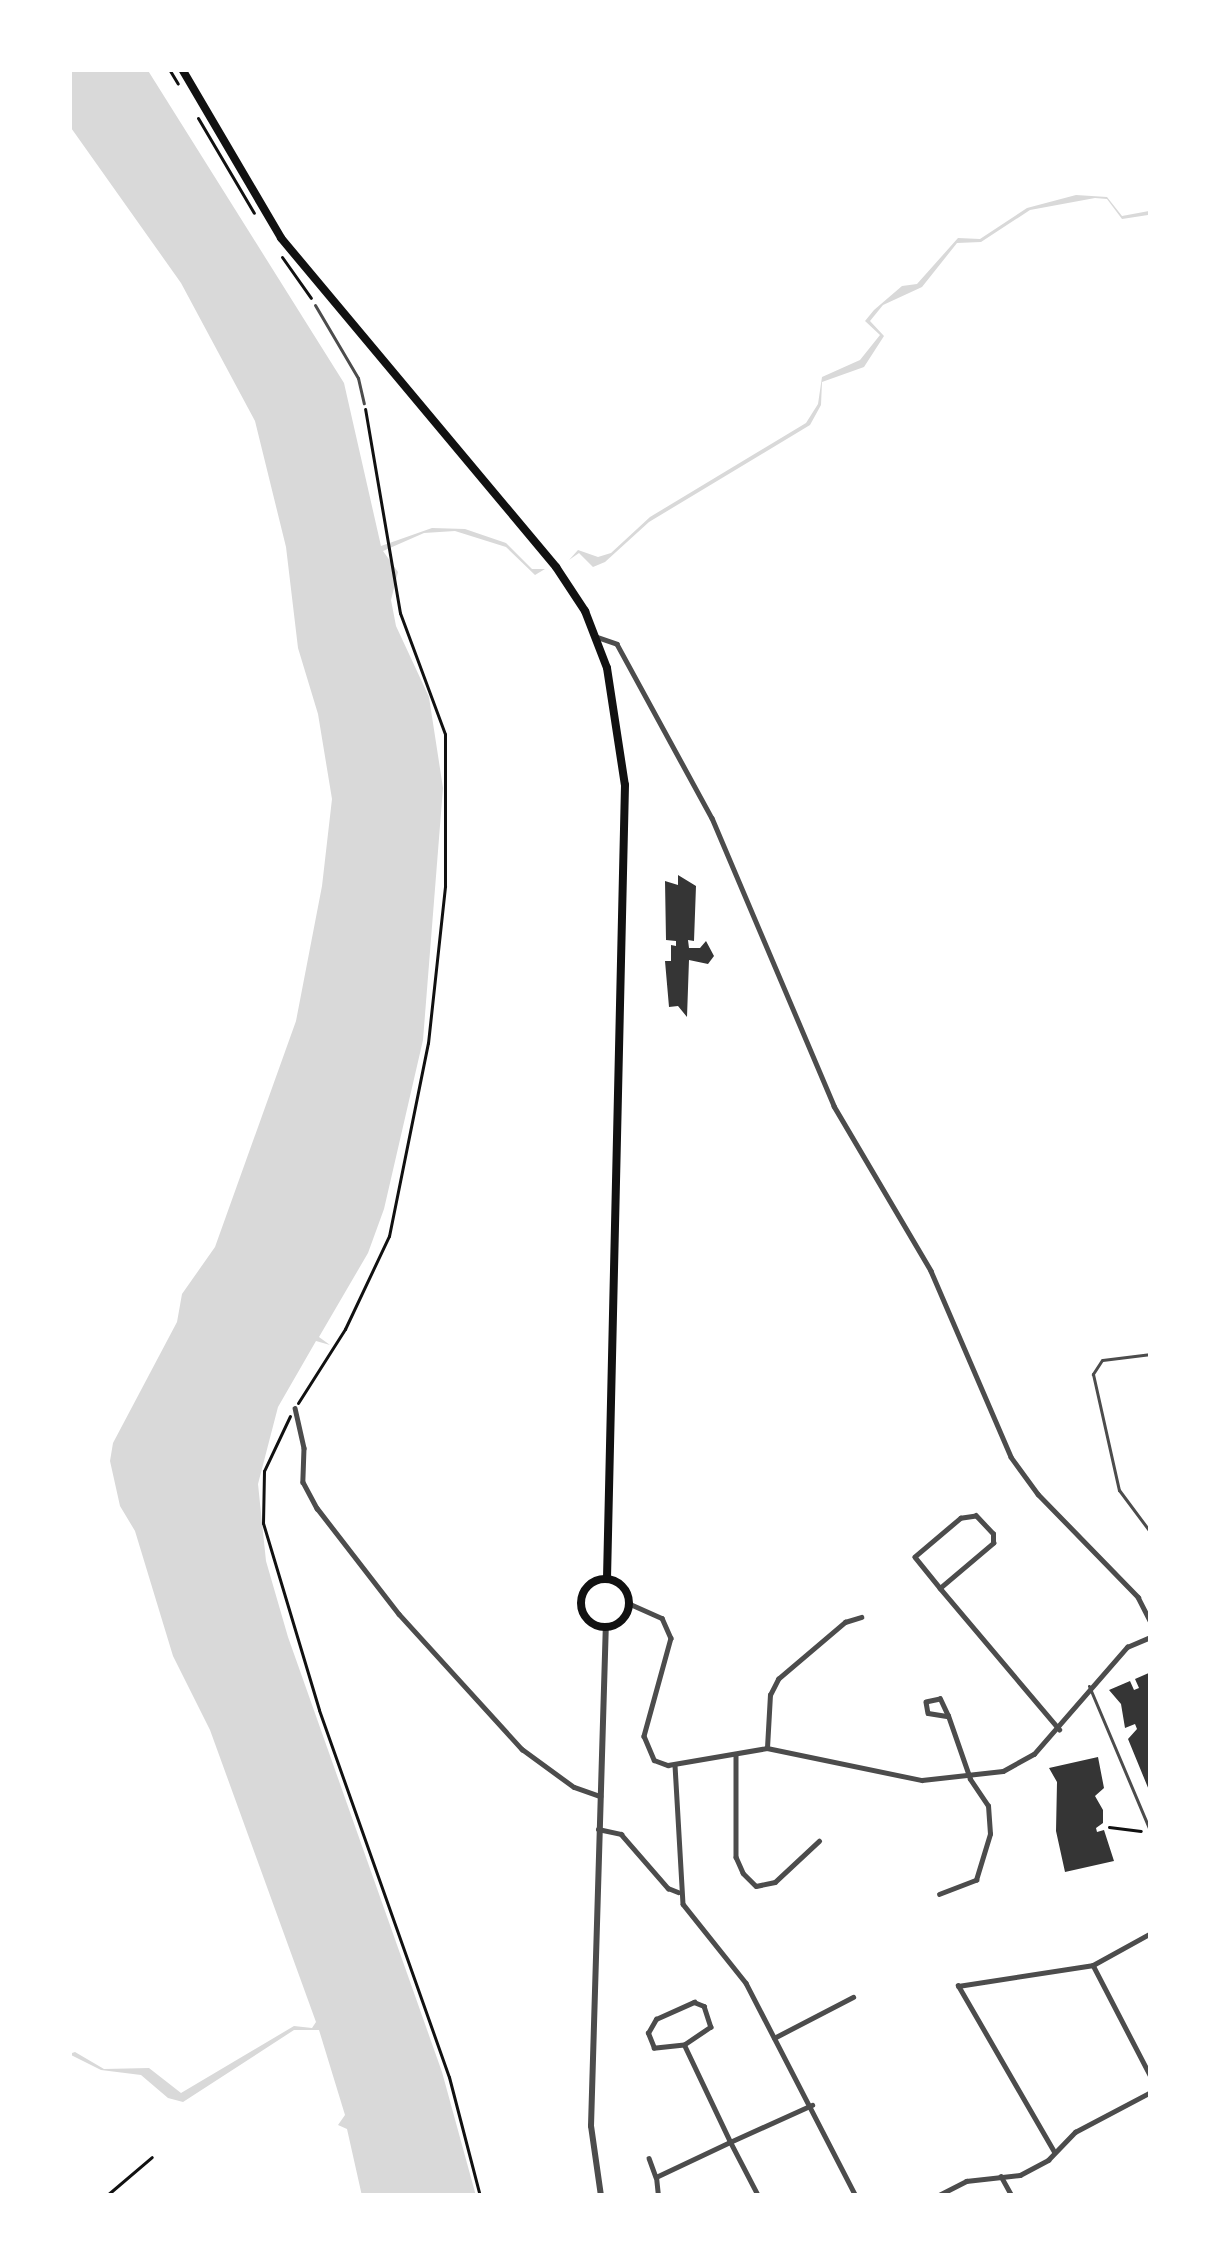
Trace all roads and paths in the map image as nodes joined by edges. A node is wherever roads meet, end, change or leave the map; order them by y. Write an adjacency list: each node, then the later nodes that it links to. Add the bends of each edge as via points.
1 (182, 69): 4 (main road, via 281,238 556,567)
2 (315, 305): 3 (lane)
3 (364, 403): 6 (path, via 400,613 445,734 445,886 428,1043 389,1236 346,1329)
4 (597, 637): 10 (main road, via 617,709 625,785); 14 (street, via 617,644 712,818 834,1106 931,1271 1011,1457 1138,1597)
5 (1151, 1354): 9 (lane, via 1102,1360 1093,1375 1119,1490)
6 (316, 1372)
7 (295, 1408): 24 (street, via 303,1482 399,1614 522,1749)
8 (280, 1434): 46 (path, via 262,1487 271,1556 448,2077)
9 (1151, 1533)
10 (607, 1580): 12 (main road, via 620,1585); 15 (main road, via 586,1588 581,1603 591,1623)
11 (940, 1588): 11 (street, via 915,1557 961,1518 976,1516 993,1543); 19 (street)
12 (628, 1603): 15 (main road, via 620,1622); 22 (street, via 662,1618 671,1638 644,1736 654,1760)
13 (861, 1616): 20 (street, via 778,1679)
14 (1151, 1623)
15 (606, 1627): 24 (street)
16 (1151, 1637): 17 (street, via 1127,1647)
17 (1089, 1687): 19 (street); 27 (lane)
18 (948, 1715): 23 (street)
19 (1059, 1729): 23 (street, via 1019,1764)
20 (767, 1748): 21 (street); 23 (street, via 922,1780)
21 (736, 1756): 22 (street); 28 (street, via 736,1857 743,1873 756,1886 775,1882)
22 (675, 1765): 29 (street)
23 (970, 1779): 30 (street, via 988,1806 990,1834 976,1880)
24 (600, 1796): 26 (street)
25 (1108, 1828): 27 (path)
26 (598, 1829): 29 (street, via 621,1834); 47 (street, via 591,2126)
27 (1150, 1833)
28 (819, 1841)
29 (679, 1892): 34 (street, via 746,1983)
30 (939, 1894)
31 (1151, 1933): 32 (street)
32 (1093, 1965): 36 (street); 40 (street, via 958,1986)
33 (853, 1997): 34 (street)
34 (774, 2038): 38 (street)
35 (684, 2045): 35 (street, via 654,2048 648,2033 656,2019 694,2002 704,2006 711,2027); 39 (street)
36 (1151, 2078)
37 (1150, 2094): 40 (street, via 1075,2132)
38 (812, 2105): 39 (street); 50 (street)
39 (730, 2142): 44 (street); 49 (street)
40 (1054, 2152): 43 (street, via 1020,2175)
41 (152, 2157): 45 (path)
42 (649, 2158): 44 (street)
43 (1001, 2176): 51 (street); 52 (street)
44 (656, 2177): 48 (street)
45 (106, 2196)
46 (480, 2196)
47 (601, 2196)
48 (658, 2196)
49 (758, 2196)
50 (856, 2196)
51 (937, 2196)
52 (1012, 2196)

